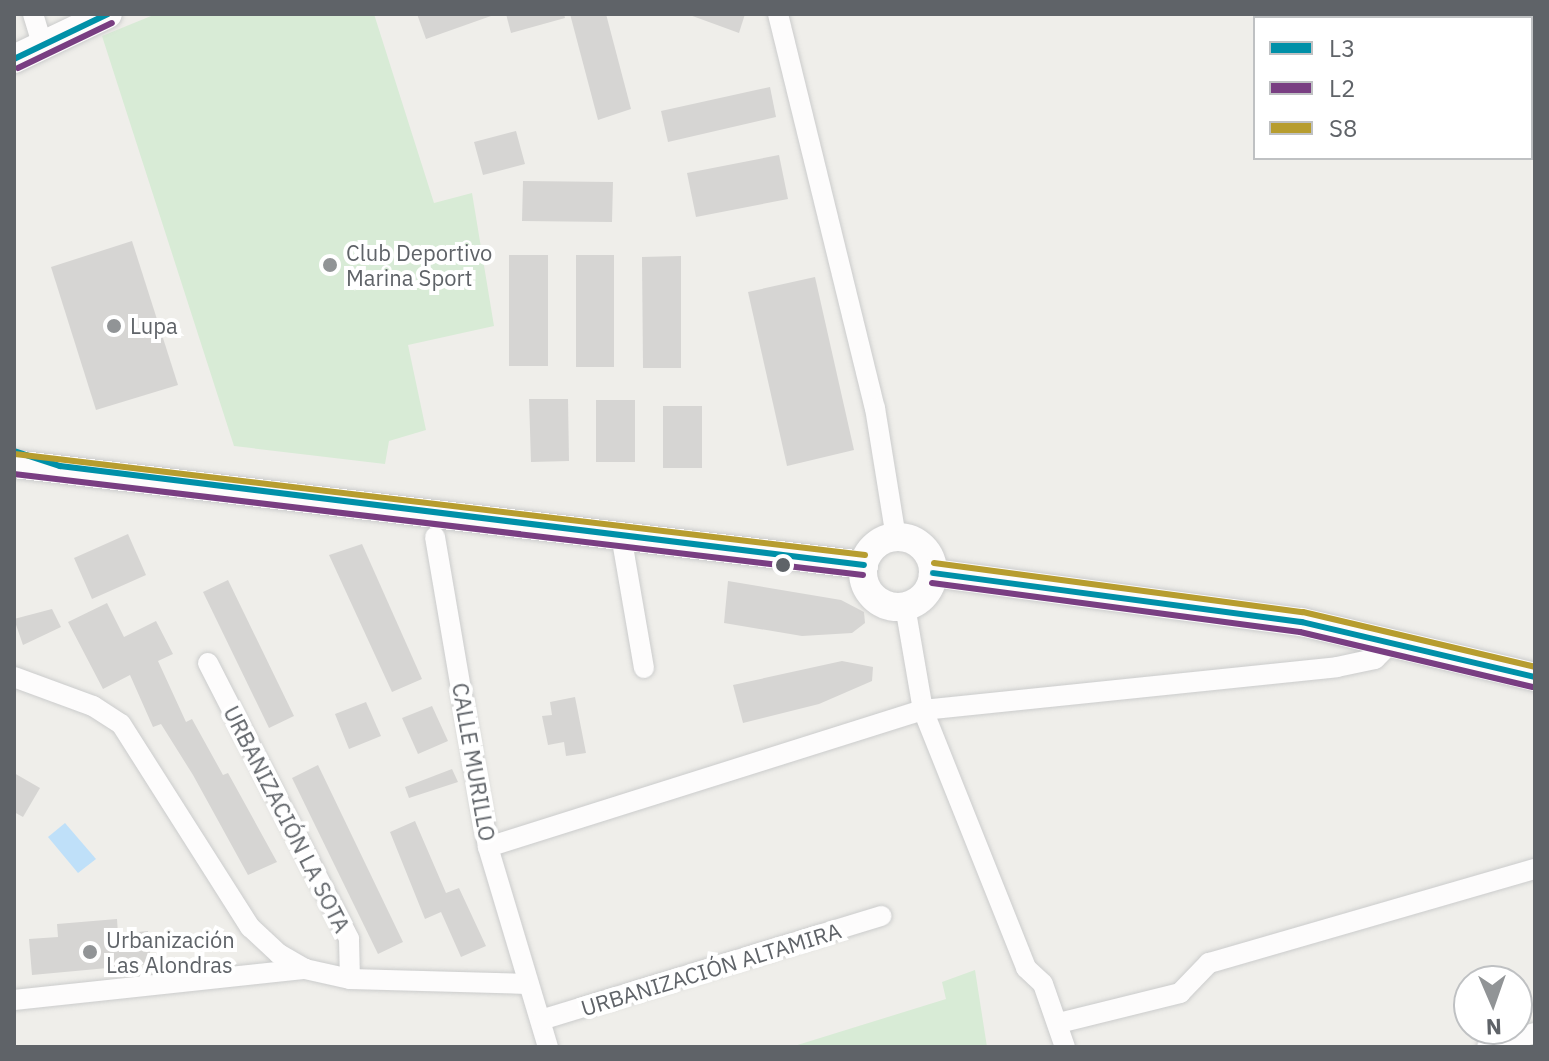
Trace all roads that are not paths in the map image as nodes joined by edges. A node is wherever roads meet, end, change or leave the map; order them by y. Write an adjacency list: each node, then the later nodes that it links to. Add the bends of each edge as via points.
1 (33, 14): 4 (street)
2 (108, 14): 4 (main road)
3 (778, 14): 11 (street, via 875,408)
4 (43, 46): 5 (main road)
5 (14, 59)
6 (14, 451): 8 (main road)
7 (14, 464): 8 (main road)
8 (60, 466): 9 (main road)
9 (621, 535): 12 (main road); 17 (street)
10 (435, 537): 21 (street, CALLE MURILLO)
11 (896, 537): 12 (main road, via 875,546); 13 (main road, via 926,551)
12 (864, 565): 14 (main road, via 873,596)
13 (933, 573): 14 (main road, via 925,594); 15 (main road, via 1186,604)
14 (905, 606): 20 (street)
15 (1392, 642): 19 (main road); 20 (street, via 1375,659 1337,667)
16 (208, 663): 27 (street, URBANIZACIÓN LA SOTA, via 349,939)
17 (644, 668)
18 (14, 677): 24 (street, via 93,706 121,724)
19 (1535, 677)
20 (923, 710): 21 (street); 31 (street, via 1026,968 1043,984)
21 (488, 847): 28 (street, CALLE MURILLO)
22 (1535, 869): 31 (street, via 1209,963 1180,993)
23 (881, 916): 30 (street, URBANIZACIÓN ALTAMIRA)
24 (258, 937): 25 (street); 26 (street, via 250,965)
25 (305, 969): 26 (street); 27 (street)
26 (235, 975): 29 (street)
27 (350, 979): 28 (street)
28 (527, 984): 30 (street, CALLE MURILLO)
29 (14, 1000)
30 (541, 1020): 33 (street, CALLE MURILLO)
31 (1059, 1023): 34 (street)
32 (1535, 1033): 35 (street)
33 (548, 1047)
34 (1065, 1047)
35 (1487, 1047)

